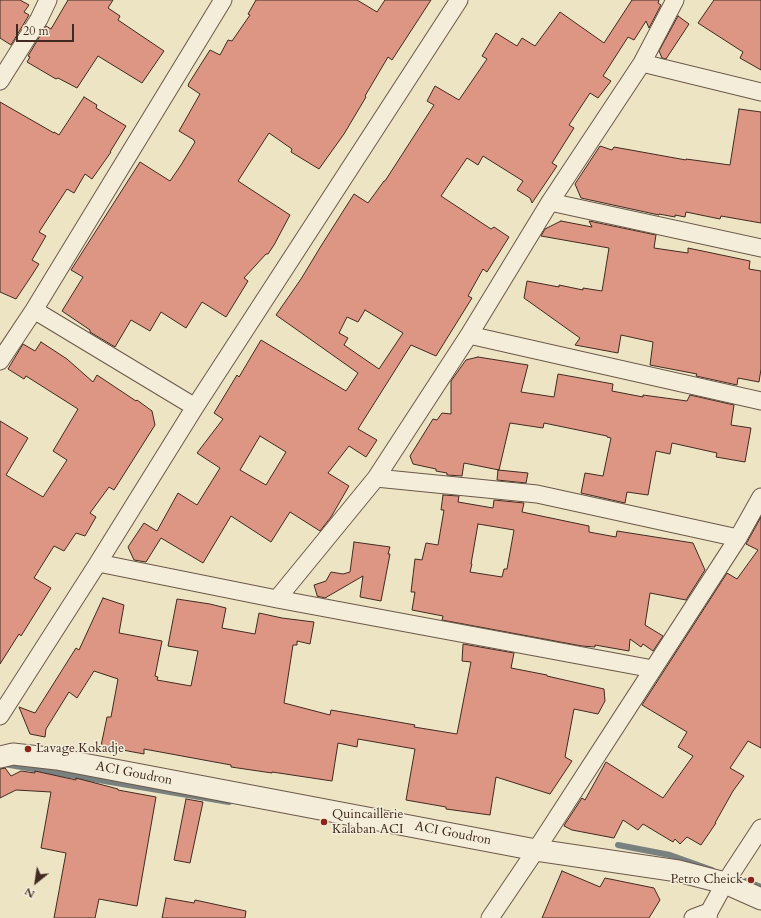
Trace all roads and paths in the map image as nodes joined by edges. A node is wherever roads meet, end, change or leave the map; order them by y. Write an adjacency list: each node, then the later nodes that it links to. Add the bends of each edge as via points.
1 (48, 0): 6 (street)
2 (223, 0): 10 (street)
3 (459, 0): 14 (street)
4 (674, 0): 5 (street)
5 (642, 63): 7 (street); 8 (street)
6 (0, 81)
7 (761, 92)
8 (550, 202): 9 (street); 11 (street)
9 (761, 248)
10 (34, 310): 12 (street); 14 (street)
11 (469, 336): 13 (street); 15 (street)
12 (0, 361)
13 (761, 401)
14 (195, 407): 18 (street)
15 (376, 478): 17 (street, via 537,494); 19 (street)
16 (761, 497): 17 (street)
17 (738, 538): 20 (street)
18 (98, 563): 19 (street); 21 (street)
19 (277, 599): 20 (street)
20 (653, 669): 24 (street)
21 (0, 716)
22 (0, 757): 24 (street, ACI Goudron, via 13,754 57,759)
23 (761, 828): 25 (street)
24 (536, 850): 25 (street, ACI Goudron, via 678,871); 28 (street)
25 (725, 883): 26 (street, ACI Goudron); 27 (street)
26 (761, 899)
27 (708, 915): 29 (street)
28 (490, 918)
29 (693, 918)

